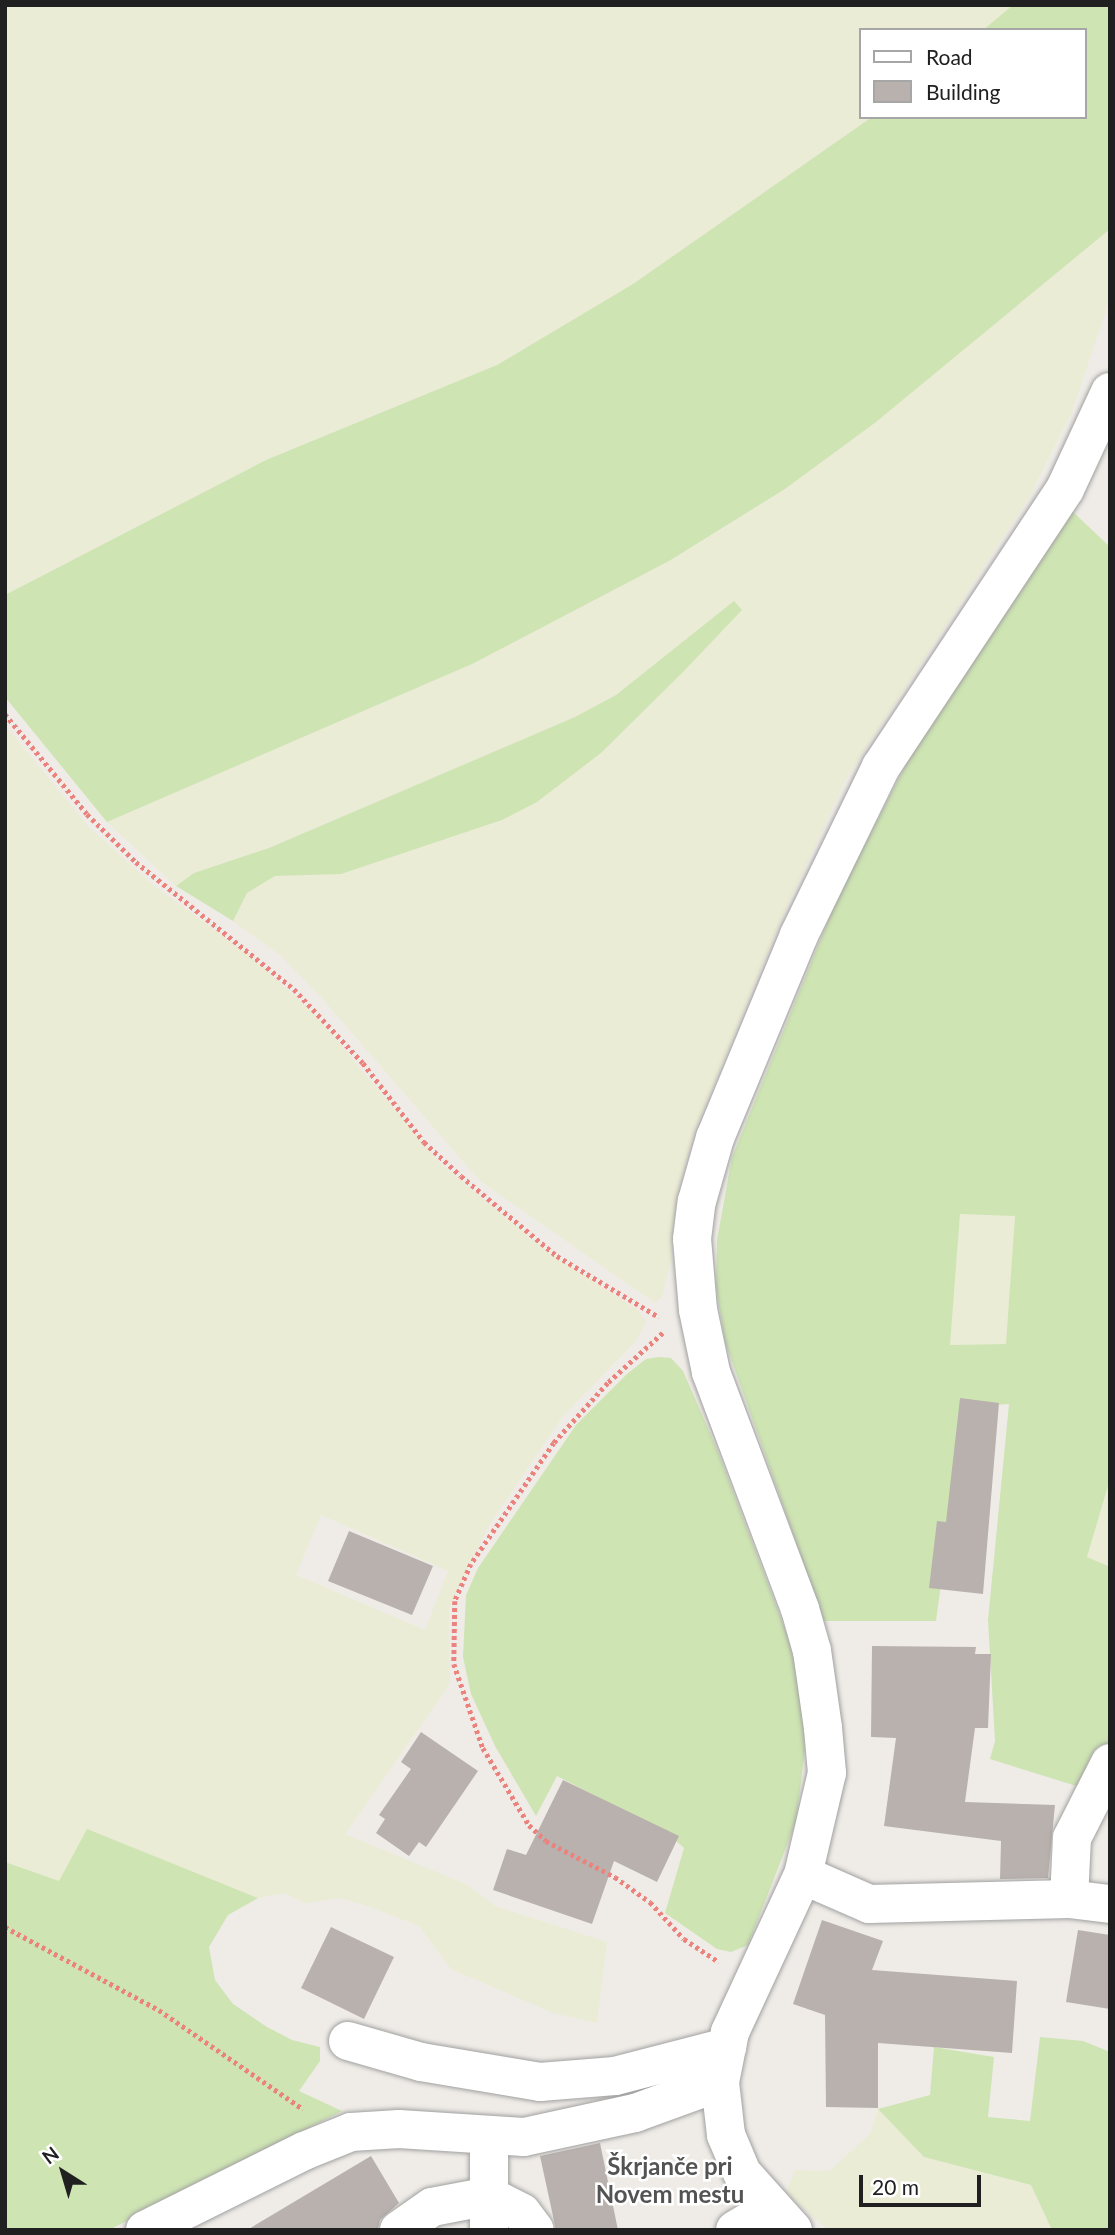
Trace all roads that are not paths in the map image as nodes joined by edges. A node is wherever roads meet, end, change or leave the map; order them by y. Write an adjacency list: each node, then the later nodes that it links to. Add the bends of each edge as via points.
1 (1110, 392): 3 (street, via 1065,489 881,767 799,935 715,1138 697,1201 687,1318 812,1651 827,1773)
2 (1110, 1763): 4 (street, via 1072,1838)
3 (803, 1875): 4 (street, via 869,1904); 7 (street, via 752,1983)
4 (1069, 1899): 5 (street)
5 (1110, 1904)
6 (348, 2040): 7 (street, via 421,2062 540,2082)
7 (724, 2065): 8 (street, via 598,2122 524,2137); 10 (street, via 726,2135 742,2173)
8 (489, 2137): 9 (street); 11 (street, via 399,2129 351,2132)
9 (489, 2213): 12 (street, via 432,2207); 13 (street, via 522,2213)
10 (781, 2219): 14 (street)
11 (145, 2230)
12 (398, 2230)
13 (535, 2230)
14 (734, 2230)

